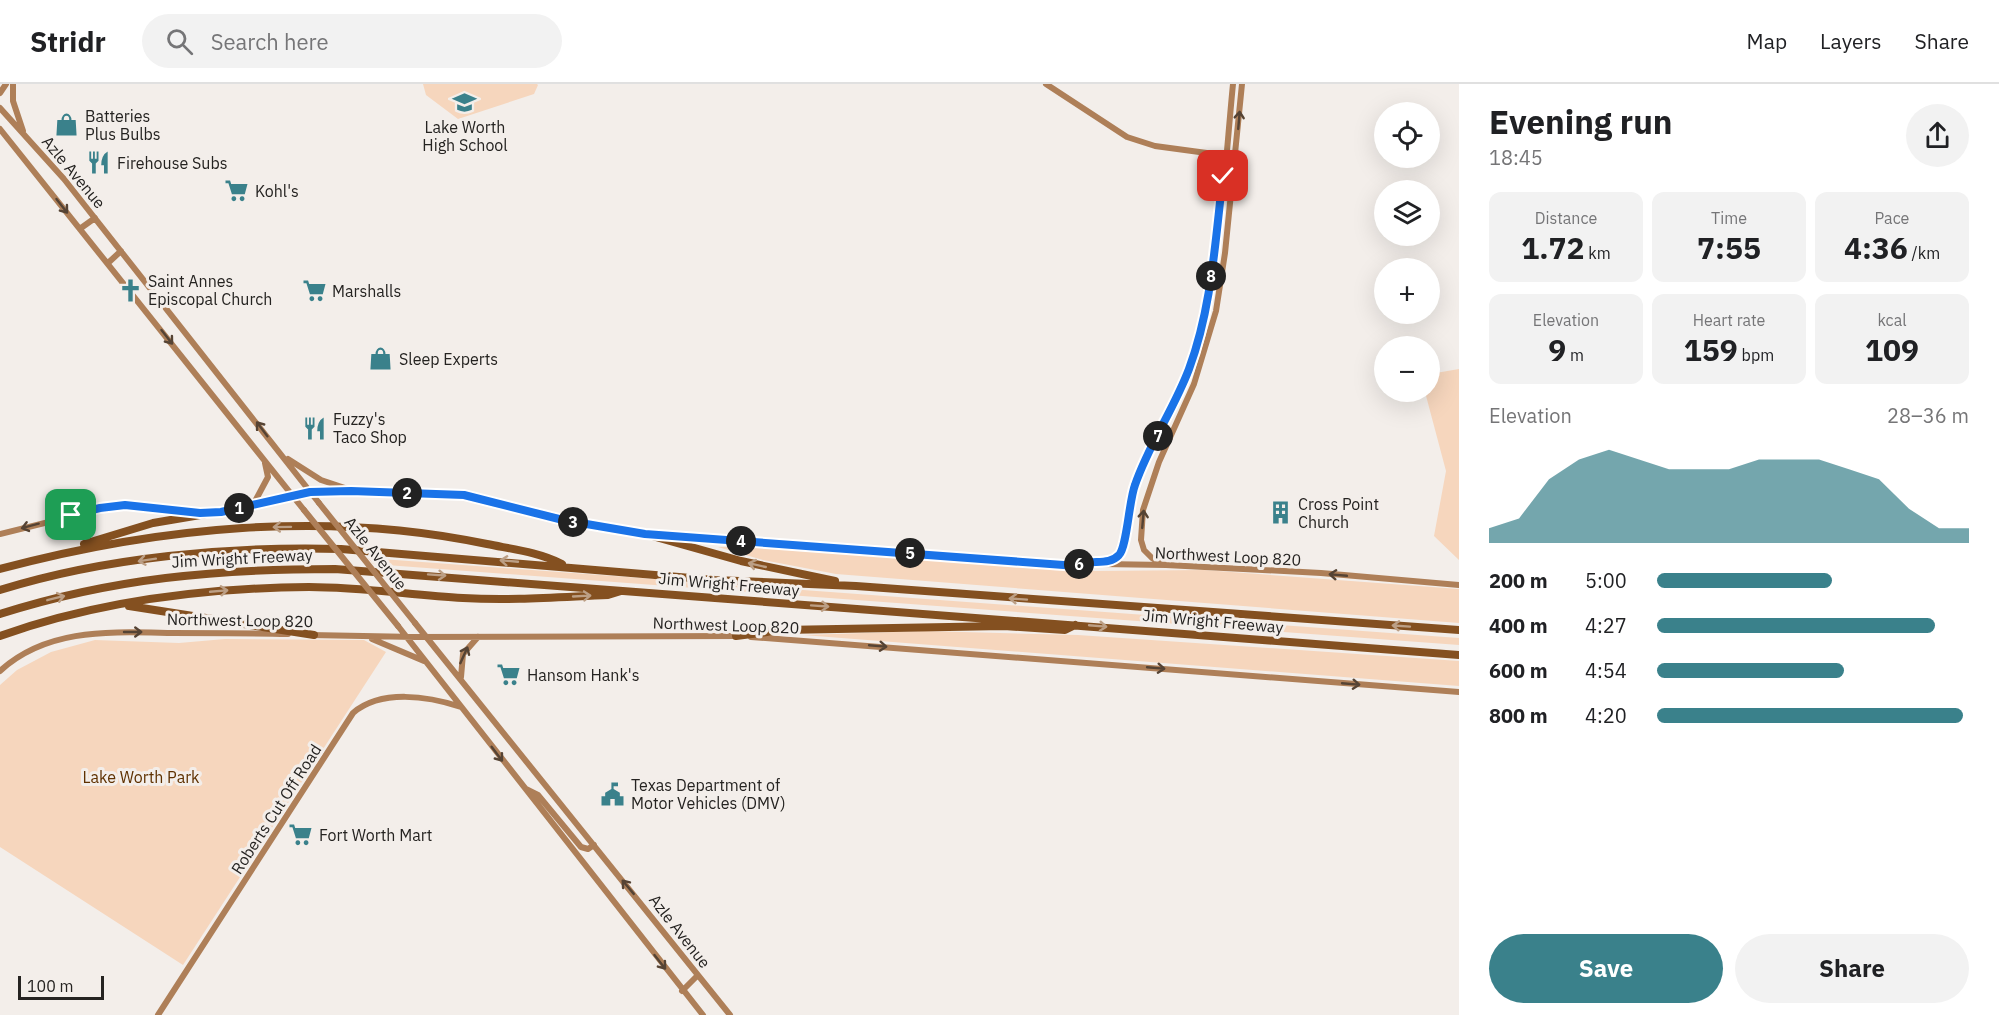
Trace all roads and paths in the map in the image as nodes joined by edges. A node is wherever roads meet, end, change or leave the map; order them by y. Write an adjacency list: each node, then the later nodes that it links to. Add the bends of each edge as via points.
1 (6, 84): 6 (main road)
2 (13, 84): 9 (main road)
3 (1046, 84): 12 (main road, via 1127,137 1155,146)
4 (1233, 84): 12 (main road)
5 (1242, 84): 13 (main road, one-way to 5)
6 (0, 93)
7 (0, 108): 9 (main road, Azle Avenue)
8 (0, 129): 11 (main road, Azle Avenue)
9 (23, 132): 14 (main road, Azle Avenue)
10 (0, 140): 11 (main road, Azle Avenue)
11 (16, 149): 15 (main road, Azle Avenue, one-way to 15)
12 (1226, 155): 13 (main road); 18 (main road)
13 (1235, 157): 19 (main road)
14 (95, 218): 15 (main road); 16 (main road, Azle Avenue)
15 (81, 228): 17 (main road, Azle Avenue)
16 (121, 251): 17 (main road); 20 (main road, Azle Avenue, one-way to 16)
17 (108, 262): 22 (main road, Azle Avenue, one-way to 22)
18 (1206, 309): 19 (main road); 21 (main road, via 1189,368)
19 (1216, 311): 23 (main road, via 1194,384)
20 (281, 455): 24 (main road, via 321,480); 25 (main road, Azle Avenue)
21 (1147, 456): 23 (main road); 33 (main road, via 1129,503 1120,555 1105,562 1083,562)
22 (264, 460): 26 (main road, Azle Avenue); 27 (main road, via 267,477)
23 (1159, 462): 32 (main road, one-way to 23, via 1152,558 1141,540 1143,510)
24 (351, 491): 25 (main road, Northwest Loop 820); 30 (main road, Northwest Loop 820, via 464,495 563,520)
25 (310, 492): 26 (main road, Northwest Loop 820); 50 (main road, Azle Avenue, bridge)
26 (291, 495): 27 (main road, Northwest Loop 820); 49 (main road, Azle Avenue, bridge)
27 (253, 505): 28 (main road, Northwest Loop 820)
28 (212, 513): 29 (main road, Northwest Loop 820, one-way to 29, via 113,506); 31 (highway, via 143,526)
29 (0, 534)
30 (645, 534): 33 (main road, Northwest Loop 820); 37 (highway, one-way to 30, via 741,561)
31 (55, 555): 34 (highway, one-way to 31, via 543,556 471,541 415,533 315,528 201,531); 35 (highway)
32 (1166, 565): 33 (main road, Northwest Loop 820); 36 (main road, Northwest Loop 820, one-way to 32)
33 (1077, 566)
34 (567, 567): 37 (highway, Jim Wright Freeway, via 715,580); 38 (highway, Jim Wright Freeway, one-way to 38, via 341,549 236,550 134,562)
35 (0, 569)
36 (1459, 585)
37 (856, 586): 44 (highway, Jim Wright Freeway, one-way to 37)
38 (0, 590)
39 (624, 590): 40 (highway, one-way to 39, via 245,589 346,588 519,599 608,595); 41 (highway, Jim Wright Freeway, one-way to 39, via 103,587 244,569 335,569); 42 (highway, Jim Wright Freeway, one-way to 42)
40 (120, 605): 43 (highway); 45 (highway)
41 (0, 614)
42 (1075, 625): 48 (highway, via 1065,630 1004,626 782,630); 53 (highway, Jim Wright Freeway, one-way to 53)
43 (16, 630): 46 (highway); 52 (highway)
44 (1459, 630)
45 (314, 635): 47 (main road, Northwest Loop 820); 55 (main road, Northwest Loop 820, one-way to 45, via 36,648 86,633)
46 (0, 636)
47 (363, 636): 49 (main road, Northwest Loop 820); 54 (main road)
48 (736, 636): 51 (main road, Northwest Loop 820); 57 (main road, Northwest Loop 820, one-way to 57)
49 (407, 637): 50 (main road, Northwest Loop 820); 54 (main road, Azle Avenue)
50 (427, 637): 51 (main road, Northwest Loop 820); 56 (main road, Azle Avenue)
51 (479, 637): 56 (main road, one-way to 51, via 463,654)
52 (0, 640)
53 (1459, 655)
54 (428, 663): 58 (main road, Azle Avenue)
55 (0, 671)
56 (461, 678): 60 (main road, Azle Avenue)
57 (1459, 692)
58 (462, 708): 59 (main road, Azle Avenue, one-way to 59); 63 (main road, Roberts Cut Off Road, via 394,697 364,704 353,713)
59 (522, 787): 60 (main road, via 538,795 581,847 588,849); 62 (main road, Azle Avenue, one-way to 62)
60 (594, 845): 61 (main road, Azle Avenue, one-way to 60)
61 (698, 975): 62 (main road); 65 (main road, Azle Avenue)
62 (682, 990): 64 (main road, Azle Avenue)
63 (158, 1015)
64 (703, 1015)
65 (730, 1015)

